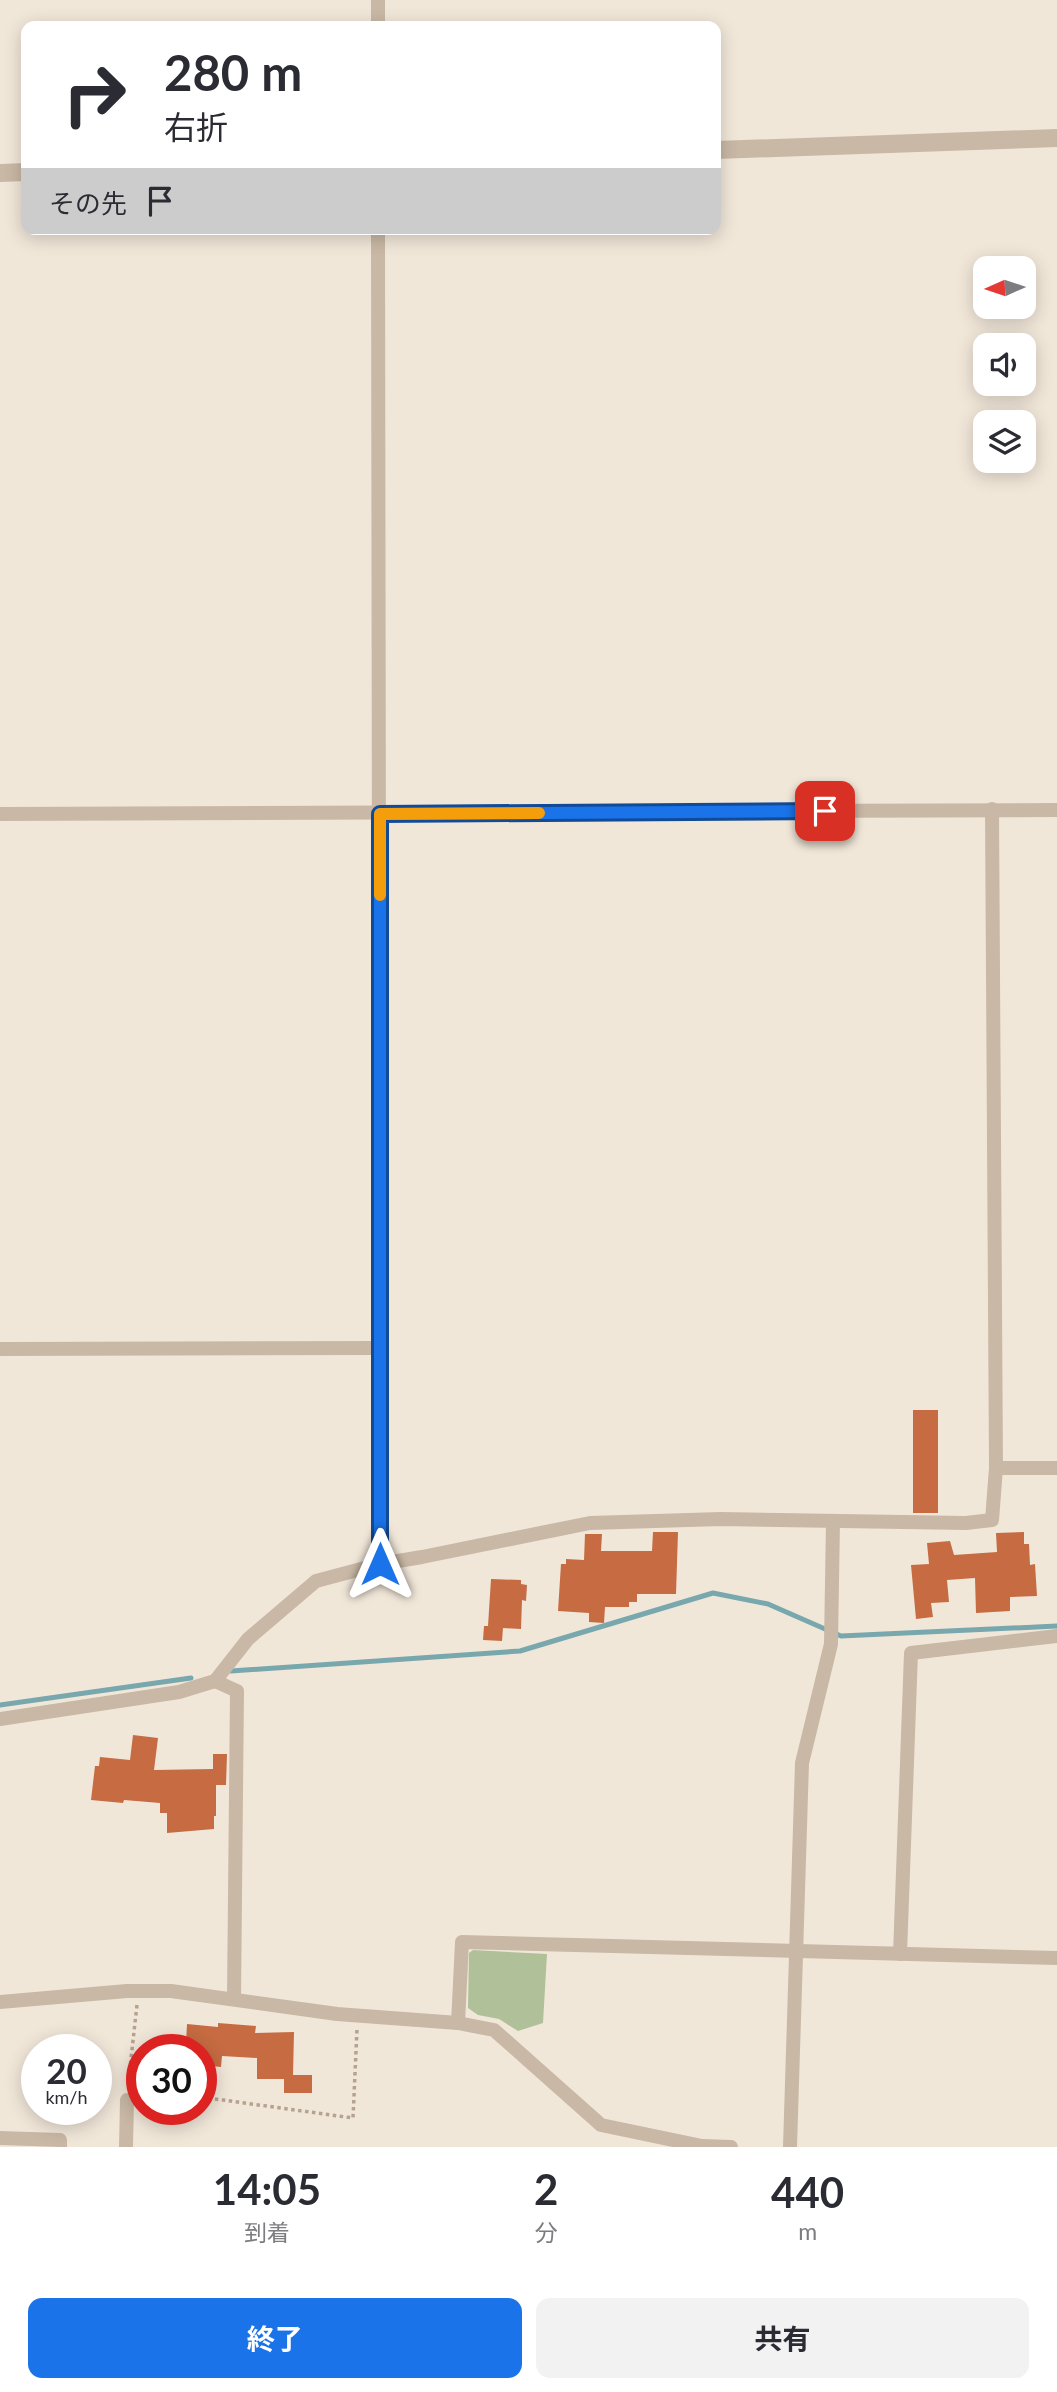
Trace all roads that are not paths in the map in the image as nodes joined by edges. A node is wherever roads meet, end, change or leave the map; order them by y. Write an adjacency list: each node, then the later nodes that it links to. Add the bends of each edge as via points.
1 (378, 0): 2 (street)
2 (378, 21)
3 (1057, 138): 4 (street)
4 (721, 150)
5 (21, 172): 6 (street)
6 (0, 173)
7 (378, 235): 11 (street)
8 (992, 809): 9 (street); 11 (street); 14 (street)
9 (1057, 810)
10 (0, 814): 11 (street)
11 (380, 814): 12 (street)
12 (380, 1348): 13 (street); 17 (street)
13 (0, 1349)
14 (996, 1468): 15 (street); 16 (street, via 992,1520)
15 (1057, 1468)
16 (833, 1521): 17 (street, via 590,1523); 21 (street, via 832,1633 802,1763)
17 (380, 1564): 19 (street, via 316,1581 248,1639)
18 (1057, 1636): 22 (street, via 911,1653)
19 (215, 1681): 20 (street, via 179,1692); 24 (street, via 237,1691)
20 (0, 1719)
21 (795, 1950): 22 (street); 26 (street, via 462,1942); 32 (street)
22 (900, 1954): 23 (street)
23 (1057, 1958)
24 (234, 1999): 25 (street, via 138,1991); 26 (street)
25 (0, 2002)
26 (458, 2023): 31 (street, via 494,2030 601,2125 702,2146)
27 (127, 2125): 30 (street)
28 (0, 2138): 29 (street, via 60,2140)
29 (60, 2147)
30 (126, 2147)
31 (730, 2147)
32 (790, 2147)

